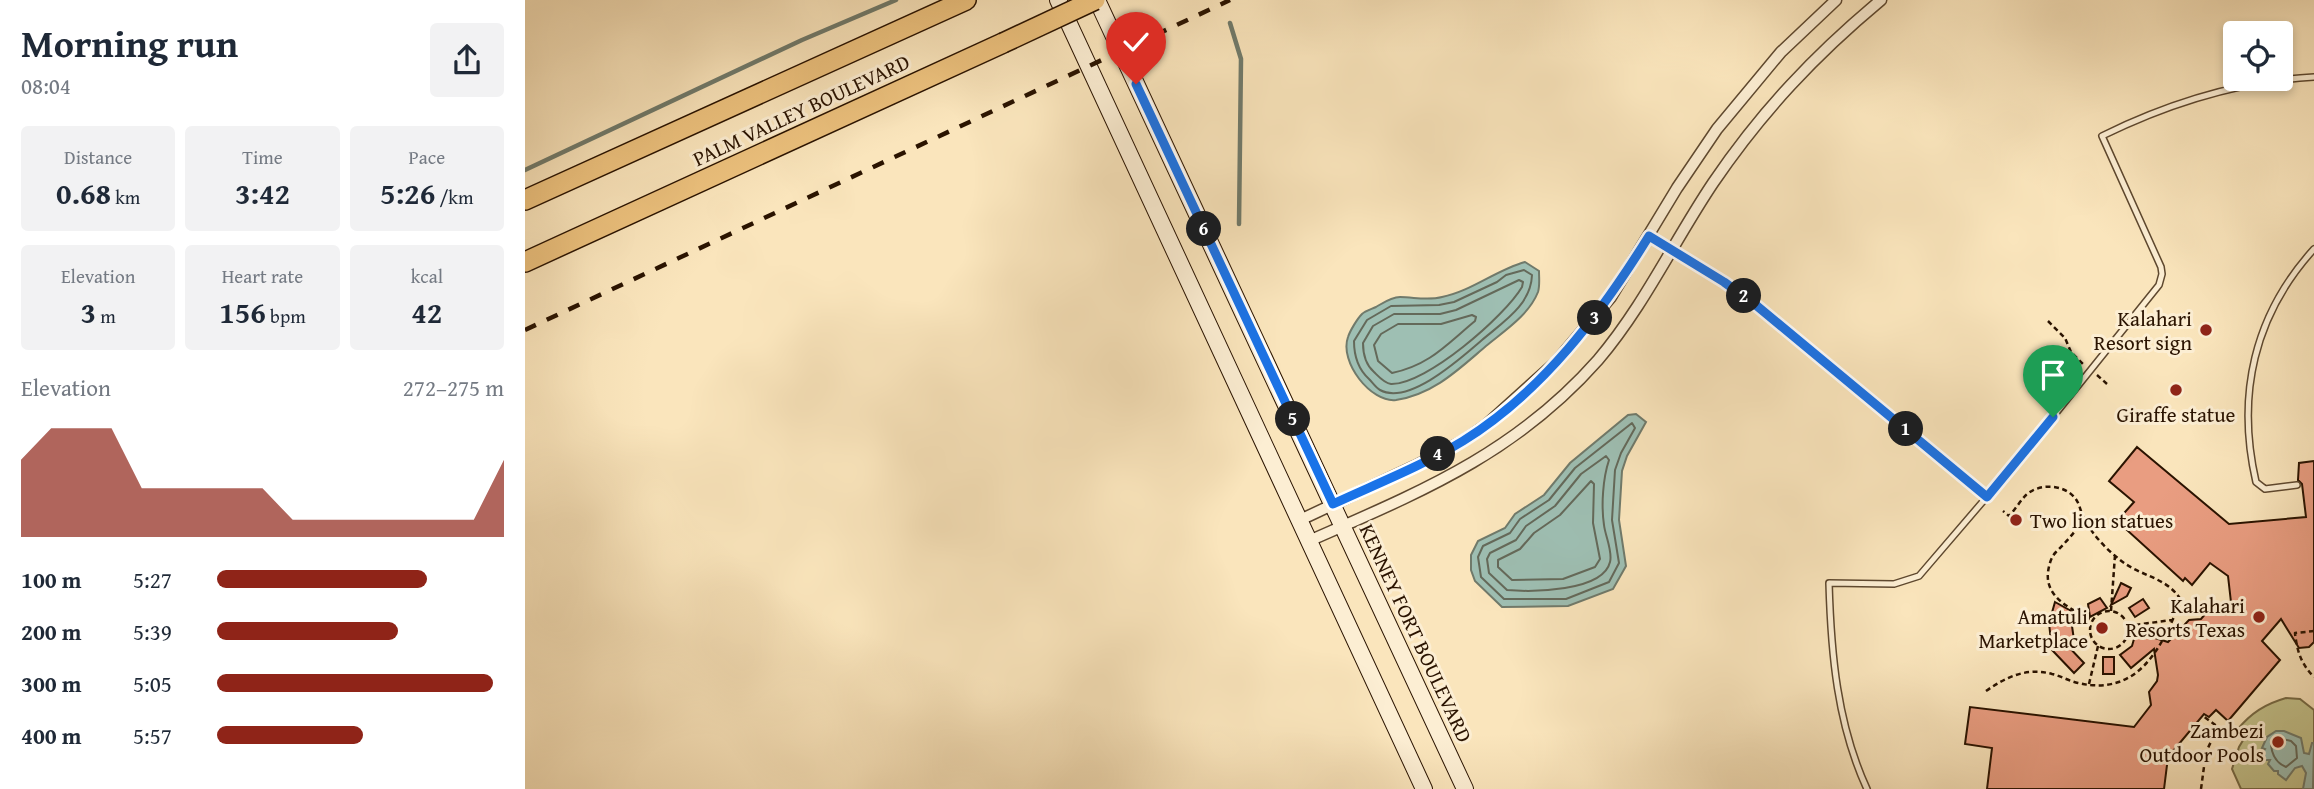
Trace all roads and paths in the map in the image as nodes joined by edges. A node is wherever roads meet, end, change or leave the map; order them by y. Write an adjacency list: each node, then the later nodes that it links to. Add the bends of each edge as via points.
1 (966, 0): 7 (highway, PALM VALLEY BOULEVARD)
2 (1058, 0): 21 (main road)
3 (1096, 0): 11 (highway, PALM VALLEY BOULEVARD, bridge); 18 (main road, KENNEY FORT BOULEVARD)
4 (1836, 0): 8 (street, via 1781,52 1737,103 1700,152)
5 (1881, 0): 10 (street, via 1786,87 1712,184)
6 (2314, 76): 17 (lane, via 2247,84 2204,95 2102,136 2161,267 2161,279)
7 (525, 200)
8 (1649, 236): 10 (lane); 18 (street, via 1577,340 1486,425 1437,455)
9 (2314, 249): 16 (lane, via 2295,270 2267,317 2259,338 2249,410 2256,482 2265,489)
10 (1672, 250): 17 (lane, via 1757,306); 22 (street, via 1615,338 1580,379 1531,424 1452,476)
11 (525, 262)
12 (2048, 321): 13 (path)
13 (2084, 365)
14 (2097, 375): 15 (path)
15 (2107, 384)
16 (2297, 485)
17 (1987, 497): 37 (lane, via 1914,579 1894,584 1829,583 1834,666 1849,739)
18 (1333, 504): 21 (street); 22 (main road, KENNEY FORT BOULEVARD)
19 (2003, 511): 20 (path, via 2009,516 2036,489 2056,487 2073,496)
20 (2084, 519): 24 (path); 27 (path, via 2054,554 2047,577 2058,600)
21 (1300, 520): 23 (main road)
22 (1343, 526): 23 (street); 36 (main road, KENNEY FORT BOULEVARD)
23 (1309, 541): 35 (main road)
24 (2115, 555): 25 (path); 26 (path, via 2176,592 2181,600)
25 (2111, 612): 27 (path); 28 (path)
26 (2173, 620): 28 (path); 32 (path, via 2145,666 2122,681)
27 (2092, 621): 30 (path, via 2090,636)
28 (2127, 626): 30 (path, via 2120,645)
29 (2314, 631): 31 (path, via 2295,633 2299,656)
30 (2098, 646): 32 (path)
31 (2314, 677)
32 (2089, 684): 33 (path, via 2051,673 2021,672)
33 (1986, 691)
34 (2203, 716): 38 (path, via 2218,727 2206,752)
35 (1424, 789)
36 (1465, 789)
37 (1867, 789)
38 (2201, 789)

